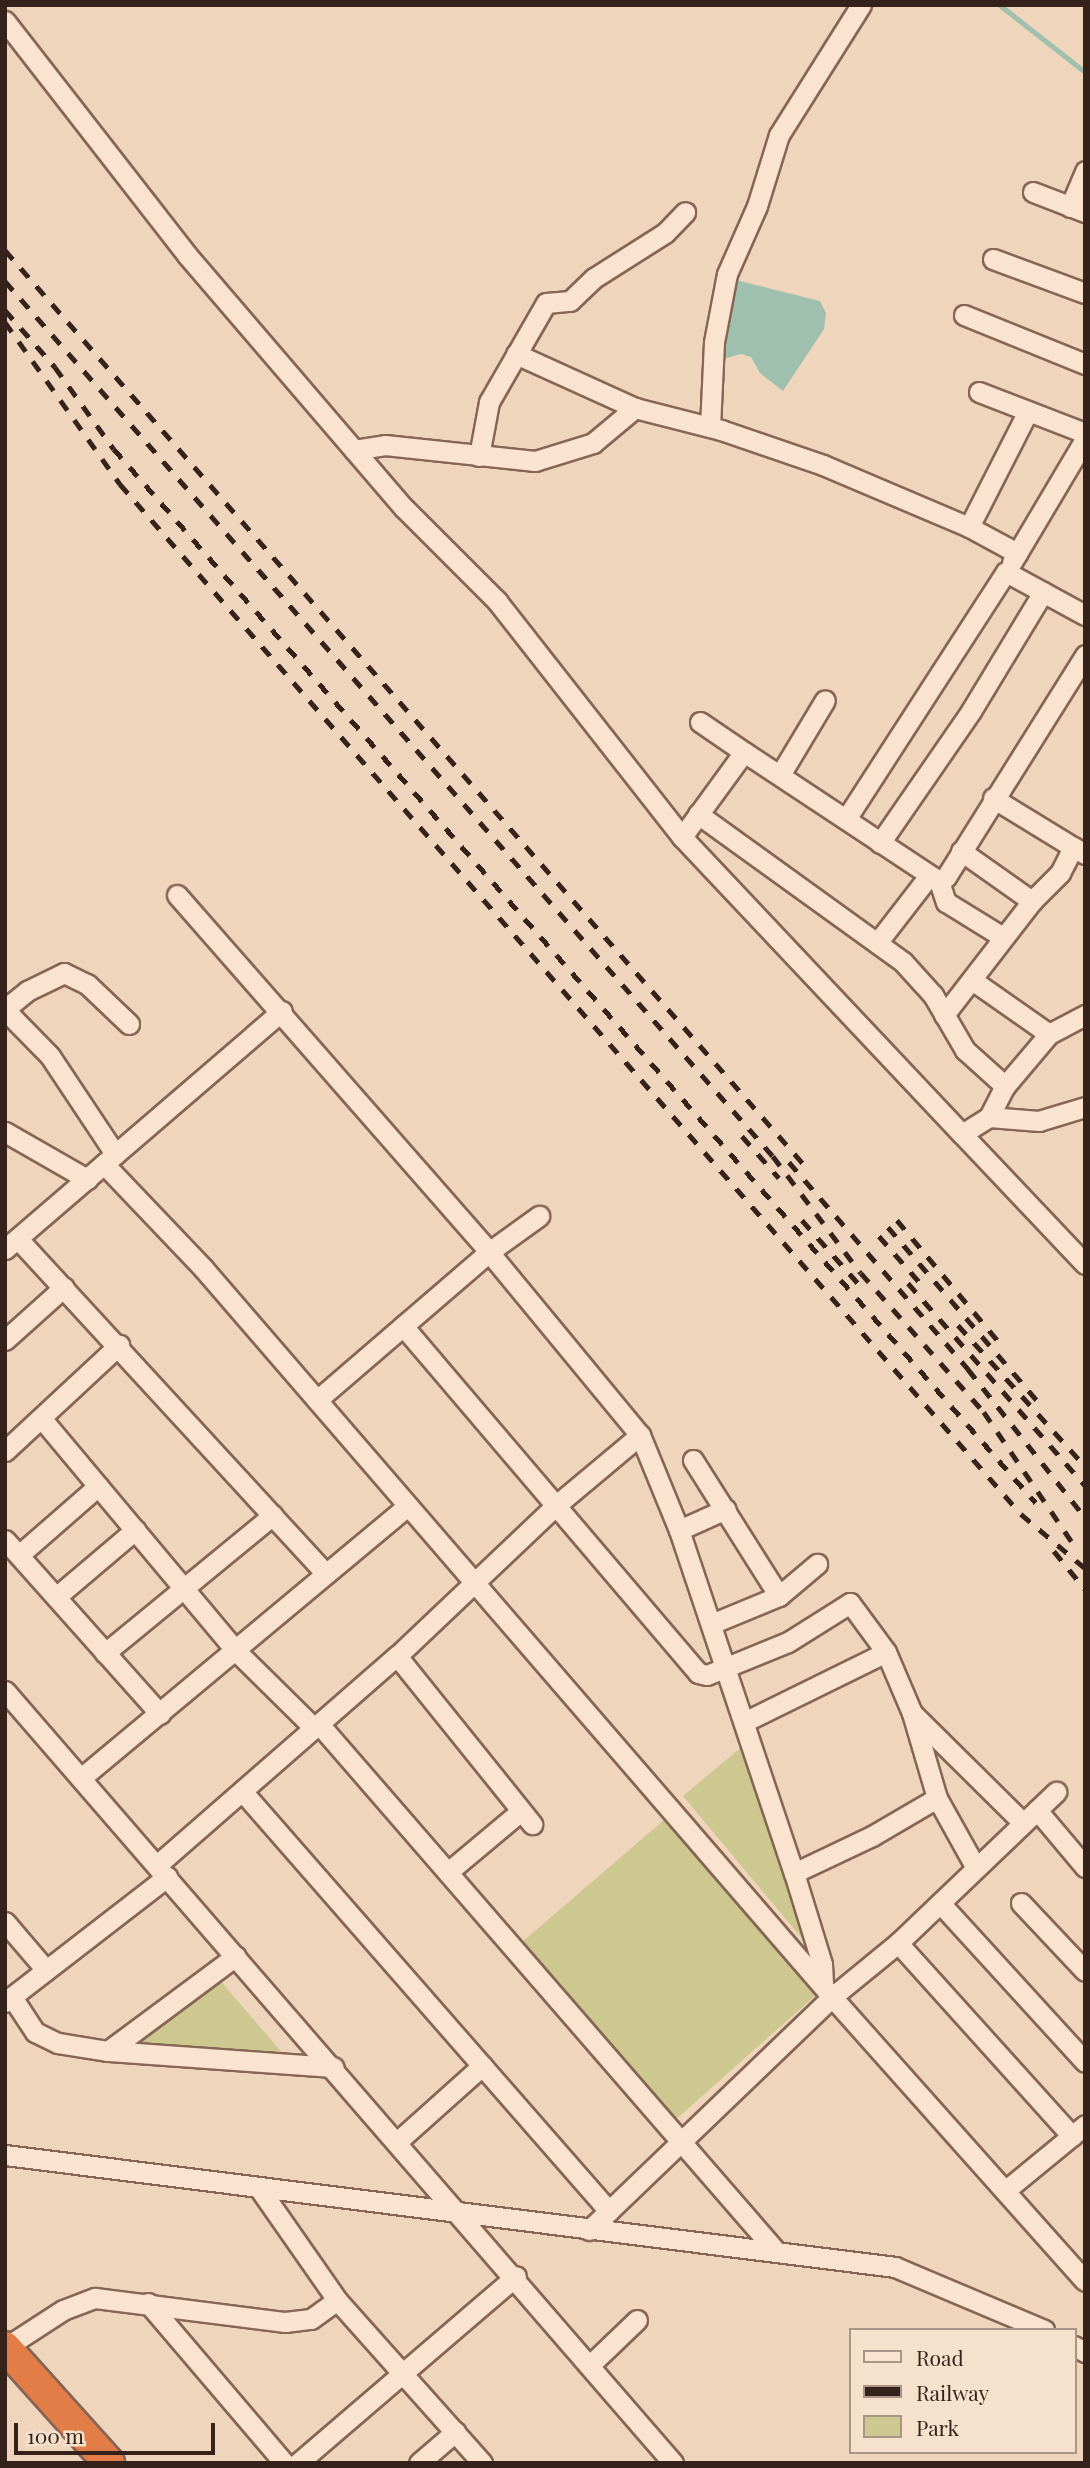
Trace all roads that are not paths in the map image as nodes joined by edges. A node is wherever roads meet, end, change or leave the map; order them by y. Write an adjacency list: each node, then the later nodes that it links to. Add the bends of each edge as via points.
1 (861, 5): 15 (street, via 771,154 757,206 719,304)
2 (5, 20): 18 (street, via 187,255)
3 (1085, 171): 5 (street)
4 (1033, 192): 5 (street)
5 (1078, 210)
6 (685, 212): 10 (street, via 665,233 594,278 570,301 546,303)
7 (993, 259): 8 (street)
8 (1085, 293)
9 (964, 315): 11 (street)
10 (516, 354): 13 (street); 19 (street, via 489,402)
11 (1085, 364)
12 (979, 392): 14 (street)
13 (635, 408): 15 (street); 19 (street, via 593,443 555,458)
14 (1028, 411): 16 (street); 20 (street)
15 (710, 427): 20 (street, via 823,465)
16 (1085, 433)
17 (1085, 439): 21 (street)
18 (354, 450): 19 (street, via 385,445); 33 (street, via 404,508 497,601)
19 (479, 456)
20 (969, 527): 21 (street)
21 (1017, 553): 22 (street)
22 (1006, 572): 23 (street); 32 (street)
23 (1043, 592): 24 (street); 34 (street, via 971,711)
24 (1085, 615)
25 (1085, 655): 30 (street)
26 (825, 700): 29 (street)
27 (700, 722): 28 (street)
28 (744, 752): 29 (street); 31 (street)
29 (780, 775): 32 (street)
30 (993, 798): 35 (street); 36 (street)
31 (698, 814): 33 (street); 41 (street)
32 (846, 819): 34 (street)
33 (682, 837): 53 (street)
34 (880, 843): 37 (street)
35 (1079, 850): 39 (street)
36 (961, 851): 37 (street); 39 (street)
37 (933, 879): 40 (street, via 946,902); 41 (street)
38 (177, 894): 44 (street)
39 (1032, 901): 40 (street)
40 (1001, 936): 42 (street)
41 (877, 943): 46 (street, via 923,981)
42 (972, 980): 46 (street); 48 (street)
43 (5, 1009): 47 (street, via 27,991 64,973 87,984); 54 (street, via 50,1056)
44 (282, 1011): 54 (street); 58 (street)
45 (1085, 1014): 48 (street)
46 (944, 1015): 49 (street, via 965,1050)
47 (129, 1024)
48 (1049, 1034): 49 (street)
49 (1005, 1086): 51 (street)
50 (1080, 1113): 51 (street, via 1039,1121)
51 (989, 1117): 53 (street)
52 (5, 1132): 55 (street)
53 (962, 1134): 59 (street)
54 (110, 1159): 55 (street); 64 (street)
55 (87, 1179): 57 (street)
56 (539, 1216): 58 (street)
57 (12, 1244): 60 (street)
58 (489, 1252): 61 (street); 66 (street)
59 (1085, 1264)
60 (64, 1287): 62 (street); 63 (street)
61 (403, 1326): 64 (street); 71 (street)
62 (5, 1340)
63 (119, 1345): 65 (street); 73 (street)
64 (317, 1400): 70 (street)
65 (42, 1419): 67 (street); 69 (street)
66 (640, 1435): 71 (street); 75 (street)
67 (5, 1451)
68 (693, 1460): 72 (street)
69 (98, 1486): 74 (street); 77 (street)
70 (408, 1506): 79 (street); 80 (street)
71 (554, 1507): 80 (street); 89 (street, via 687,1664 707,1675)
72 (726, 1509): 75 (street); 82 (street)
73 (273, 1516): 79 (street); 81 (street)
74 (135, 1530): 81 (street); 83 (street)
75 (679, 1530): 84 (street)
76 (5, 1540): 77 (street)
77 (19, 1555): 83 (street)
78 (817, 1564): 82 (street)
79 (325, 1573): 85 (street)
80 (472, 1580): 88 (street); 112 (street)
81 (185, 1590): 85 (street); 87 (street)
82 (779, 1596): 84 (street)
83 (56, 1597): 87 (street)
84 (711, 1624): 89 (street)
85 (237, 1652): 92 (street); 94 (street)
86 (886, 1652): 89 (street, via 850,1603 788,1642); 91 (street); 93 (street)
87 (105, 1653): 92 (street)
88 (397, 1656): 94 (street); 103 (street, via 527,1818)
89 (725, 1667): 93 (street)
90 (5, 1691): 95 (street)
91 (912, 1713): 98 (street); 99 (street)
92 (160, 1714): 95 (street)
93 (744, 1722): 104 (street)
94 (317, 1726): 96 (street); 103 (street)
95 (81, 1778): 102 (street)
96 (242, 1791): 102 (street); 116 (street)
97 (1056, 1792): 99 (street)
98 (937, 1798): 101 (street); 104 (street, via 862,1842)
99 (1030, 1817): 100 (street); 101 (street)
100 (1085, 1867)
101 (976, 1868): 105 (street)
102 (162, 1871): 109 (street); 110 (street)
103 (448, 1872): 120 (street)
104 (794, 1872): 112 (street)
105 (940, 1903): 108 (street); 115 (street)
106 (1021, 1903): 111 (street)
107 (5, 1922): 110 (street)
108 (898, 1943): 112 (street); 118 (street)
109 (236, 1956): 114 (street); 117 (street)
110 (46, 1970): 113 (street)
111 (1085, 1971)
112 (827, 1990): 120 (street); 123 (street)
113 (9, 1999): 114 (street, via 46,2040)
114 (108, 2051): 117 (street)
115 (1085, 2062)
116 (482, 2066): 119 (street); 124 (street)
117 (333, 2067): 119 (street)
118 (1078, 2130): 123 (street)
119 (398, 2141): 125 (street)
120 (683, 2143): 124 (street); 127 (street)
121 (5, 2155): 122 (street)
122 (259, 2188): 125 (street); 130 (street)
123 (1006, 2190): 129 (street)
124 (609, 2211): 126 (street)
125 (461, 2214): 126 (street); 128 (street)
126 (589, 2230): 127 (street)
127 (775, 2250): 133 (street, via 895,2267)
128 (516, 2276): 136 (street); 137 (street)
129 (1085, 2281)
130 (337, 2300): 131 (street, via 311,2319 285,2322); 137 (street)
131 (148, 2303): 134 (street, via 95,2298 63,2310); 141 (street)
132 (637, 2320): 136 (street)
133 (1039, 2328)
134 (6, 2347): 140 (highway)
135 (5, 2365): 139 (highway)
136 (590, 2365): 145 (street)
137 (403, 2372): 138 (street); 142 (street)
138 (455, 2432): 143 (street); 144 (street)
139 (89, 2463)
140 (108, 2463)
141 (284, 2463)
142 (298, 2463)
143 (419, 2463)
144 (482, 2463)
145 (673, 2463)

